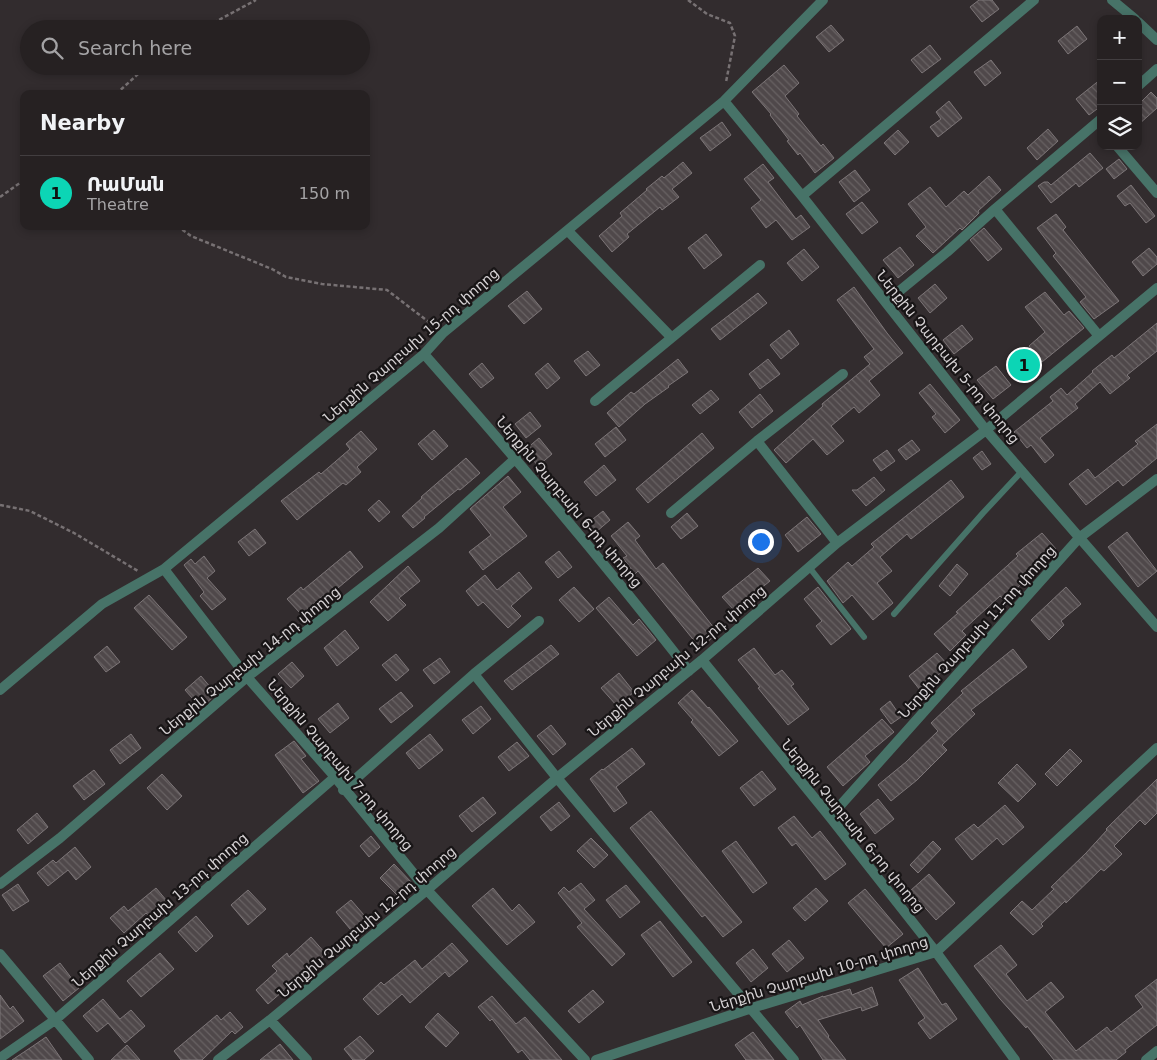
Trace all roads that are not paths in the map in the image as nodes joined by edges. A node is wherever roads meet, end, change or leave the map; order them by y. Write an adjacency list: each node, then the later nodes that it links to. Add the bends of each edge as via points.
1 (824, 0): 9 (street, Ներքին Չարբախ 15-րդ փողոց)
2 (1034, 0): 13 (street)
3 (1112, 0): 4 (street)
4 (1130, 15)
5 (1142, 26): 6 (street)
6 (1157, 40)
7 (1157, 69): 8 (street)
8 (1142, 82)
9 (724, 101): 13 (street, Ներքին Չարբախ 5-րդ փողոց); 15 (street, Ներքին Չարբախ 15-րդ փողոց)
10 (1097, 125): 14 (street)
11 (1120, 150): 12 (street)
12 (1157, 193)
13 (802, 196): 18 (street, Ներքին Չարբախ 5-րդ փողոց)
14 (995, 209): 18 (street); 19 (street)
15 (568, 230): 20 (street); 21 (street, Ներքին Չարբախ 15-րդ փողոց, via 443,333)
16 (760, 265): 20 (street)
17 (1157, 288): 19 (street, Ներքին Չարբախ 12-րդ փողոց)
18 (886, 302): 24 (street, Ներքին Չարբախ 5-րդ փողոց)
19 (1099, 336): 24 (street, Ներքին Չարբախ 12-րդ փողոց)
20 (671, 337): 23 (street)
21 (424, 354): 26 (street, Ներքին Չարբախ 6-րդ փողոց); 33 (street, Ներքին Չարբախ 15-րդ փողոց)
22 (843, 374): 25 (street)
23 (595, 401)
24 (986, 430): 27 (street, Ներքին Չարբախ 5-րդ փողոց); 31 (street, Ներքին Չարբախ 12-րդ փողոց)
25 (757, 441): 29 (street); 31 (street)
26 (516, 458): 39 (street, Ներքին Չարբախ 6-րդ փողոց); 41 (street, Ներքին Չարբախ 14-րդ փողոց, via 439,528)
27 (1022, 470): 30 (street, Ներքին Չարբախ 5-րդ փողոց); 34 (lane)
28 (1157, 479): 30 (street, Ներքին Չարբախ 11-րդ փողոց)
29 (671, 513)
30 (1079, 538): 36 (street, Ներքին Չարբախ 5-րդ փողոց); 47 (street, Ներքին Չարբախ 11-րդ փողոց)
31 (837, 543): 32 (street, Ներքին Չարբախ 12-րդ փողոց)
32 (809, 567): 37 (lane); 38 (street, Ներքին Չարբախ 12-րդ փողոց)
33 (164, 569): 41 (street, Ներքին Չարբախ 7-րդ փողոց); 42 (street, Ներքին Չարբախ 15-րդ փողոց, via 102,604)
34 (894, 614)
35 (539, 621): 40 (street)
36 (1157, 627)
37 (864, 637)
38 (702, 660): 39 (street, Ներքին Չարբախ 12-րդ փողոց); 47 (street, Ներքին Չարբախ 6-րդ փողոց)
39 (689, 670): 45 (street, Ներքին Չարբախ 12-րդ փողոց)
40 (474, 674): 45 (street); 46 (street)
41 (247, 677): 44 (street, Ներքին Չարբախ 7-րդ փողոց); 48 (street, Ներքին Չարբախ 14-րդ փողոց, via 60,838)
42 (0, 690)
43 (1157, 748): 50 (street, Ներքին Չարբախ 10-րդ փողոց)
44 (335, 777): 46 (street, Ներքին Չարբախ 7-րդ փողոց); 53 (street, Ներքին Չարբախ 13-րդ փողոց)
45 (557, 778): 49 (street, Ներքին Չարբախ 12-րդ փողոց); 52 (street)
46 (343, 790): 49 (street, Ներքին Չարբախ 7-րդ փողոց)
47 (830, 817): 50 (street, Ներքին Չարբախ 6-րդ փողոց)
48 (0, 884)
49 (427, 890): 54 (street, Ներքին Չարբախ 12-րդ փողոց); 60 (street, Ներքին Չարբախ 7-րդ փողոց)
50 (936, 952): 52 (street, Ներքին Չարբախ 10-րդ փողոց); 63 (street, Ներքին Չարբախ 6-րդ փողոց)
51 (0, 954): 53 (street)
52 (752, 1008): 61 (street, Ներքին Չարբախ 10-րդ փողոց); 62 (street)
53 (55, 1020): 56 (street, Ներքին Չարբախ 13-րդ փողոց); 57 (street)
54 (270, 1020): 58 (street, Ներքին Չարբախ 12-րդ փողոց); 59 (street)
55 (1157, 1051): 64 (street)
56 (0, 1058)
57 (90, 1060)
58 (218, 1060)
59 (307, 1060)
60 (585, 1060)
61 (596, 1060)
62 (794, 1060)
63 (1015, 1060)
64 (1146, 1060)

